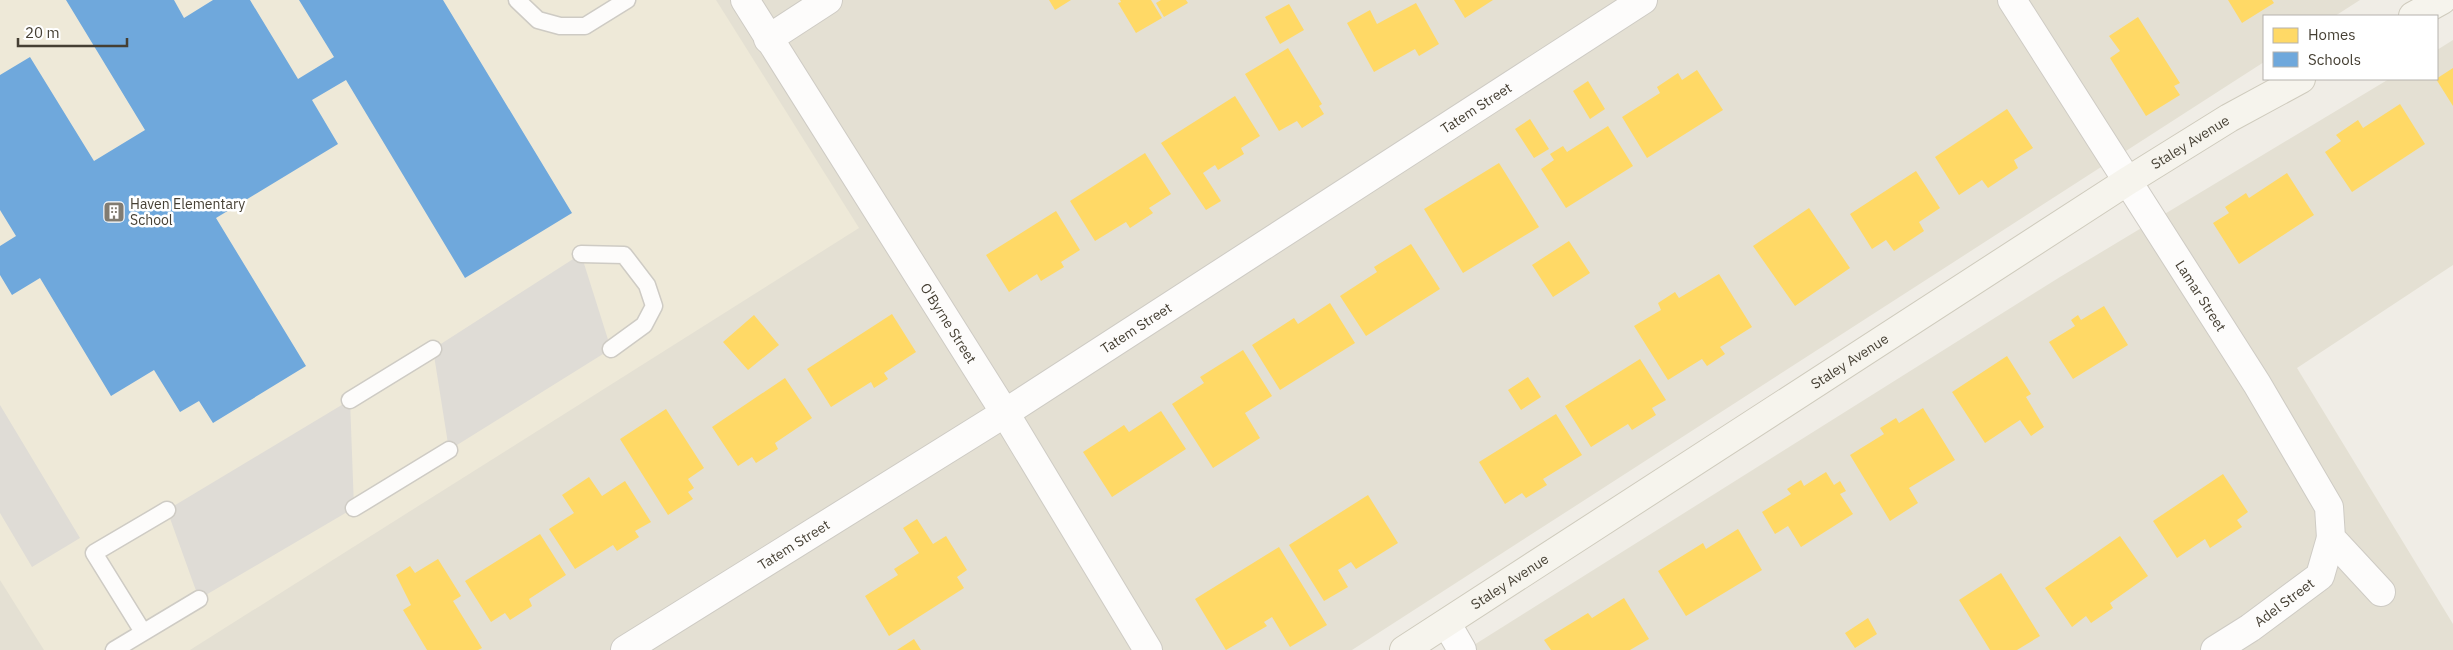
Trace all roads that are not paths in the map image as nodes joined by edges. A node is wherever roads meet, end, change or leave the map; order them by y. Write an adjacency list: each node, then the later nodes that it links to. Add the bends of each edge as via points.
1 (517, 0): 2 (lane, via 538,20 560,26 585,26)
2 (628, 0)
3 (745, 0): 9 (street, O'Byrne Street)
4 (828, 0): 9 (street)
5 (1643, 0): 16 (street, Tatem Street)
6 (2012, 0): 11 (street, Lamar Street)
7 (2442, 0): 8 (street)
8 (2415, 15)
9 (768, 39): 16 (street, O'Byrne Street)
10 (2298, 80): 11 (street, Staley Avenue, via 2229,118)
11 (2126, 182): 20 (street, Lamar Street, via 2257,384 2329,507); 23 (street, Staley Avenue)
12 (582, 254): 14 (lane, via 624,256 647,285 654,306 644,325)
13 (433, 349): 15 (lane)
14 (611, 349)
15 (350, 400)
16 (1005, 413): 26 (street, Tatem Street); 27 (street, O'Byrne Street)
17 (449, 450): 18 (lane)
18 (354, 508)
19 (167, 510): 24 (lane, via 94,553)
20 (2331, 538): 21 (street); 30 (street, Adel Street, via 2320,576)
21 (2381, 592)
22 (199, 599): 24 (lane)
23 (1447, 624): 28 (street, Staley Avenue); 29 (street)
24 (143, 632): 25 (lane)
25 (114, 650)
26 (625, 650)
27 (1148, 650)
28 (1404, 650)
29 (1462, 650)
30 (2215, 650)

